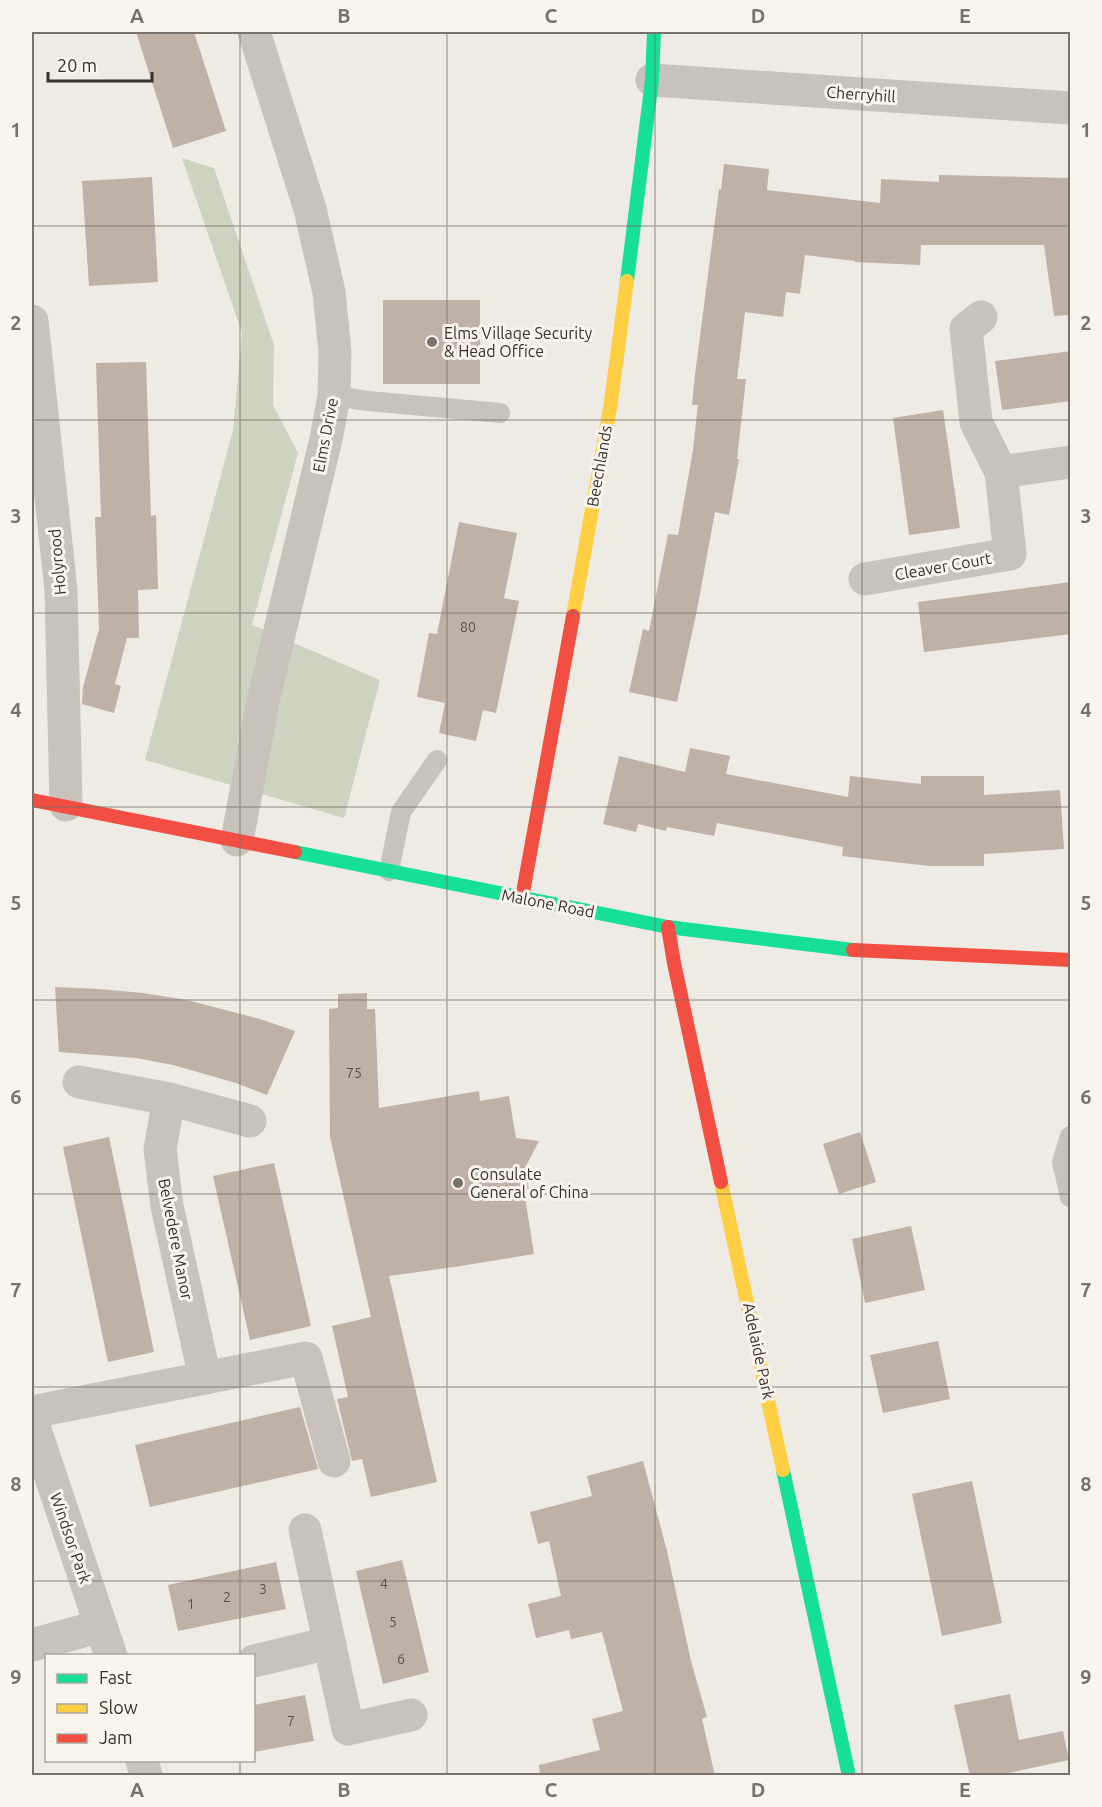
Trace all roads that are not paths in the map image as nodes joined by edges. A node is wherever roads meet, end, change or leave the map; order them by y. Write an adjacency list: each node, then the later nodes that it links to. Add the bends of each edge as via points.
1 (254, 32): 7 (street, Elms Drive, via 310,209 329,292 335,352)
2 (654, 32): 3 (street, Beechlands)
3 (652, 80): 4 (street, Cherryhill); 17 (street, Beechlands, via 610,409)
4 (1071, 108)
5 (981, 317): 10 (street, Cleaver Court, via 966,329 976,422)
6 (32, 321): 14 (street, Holyrood, via 61,590)
7 (334, 396): 8 (lane); 15 (street, Elms Drive, via 264,697)
8 (500, 413)
9 (1071, 462): 10 (street)
10 (1001, 472): 11 (street, Cleaver Court, via 1010,554)
11 (865, 579)
12 (437, 760): 16 (lane, via 401,812)
13 (32, 800): 14 (street, Malone Road)
14 (66, 805): 15 (street, Malone Road)
15 (237, 840): 16 (street, Malone Road)
16 (389, 871): 17 (street, Malone Road)
17 (522, 898): 18 (street, Malone Road)
18 (668, 927): 19 (street, Malone Road, via 865,952); 35 (street, Adelaide Park)
19 (1071, 960)
20 (79, 1082): 21 (street)
21 (169, 1098): 22 (street); 25 (street, Belvedere Manor, via 160,1149 167,1206)
22 (250, 1122)
23 (1071, 1137): 24 (lane, via 1062,1162)
24 (1071, 1197)
25 (205, 1378): 26 (street); 28 (street, via 306,1358)
26 (32, 1412)
27 (32, 1421): 30 (street, Windsor Park)
28 (334, 1461)
29 (305, 1530): 31 (street)
30 (106, 1641): 32 (street)
31 (329, 1643): 33 (street); 34 (street, via 348,1728)
32 (32, 1645)
33 (255, 1661)
34 (411, 1715)
35 (849, 1776)

